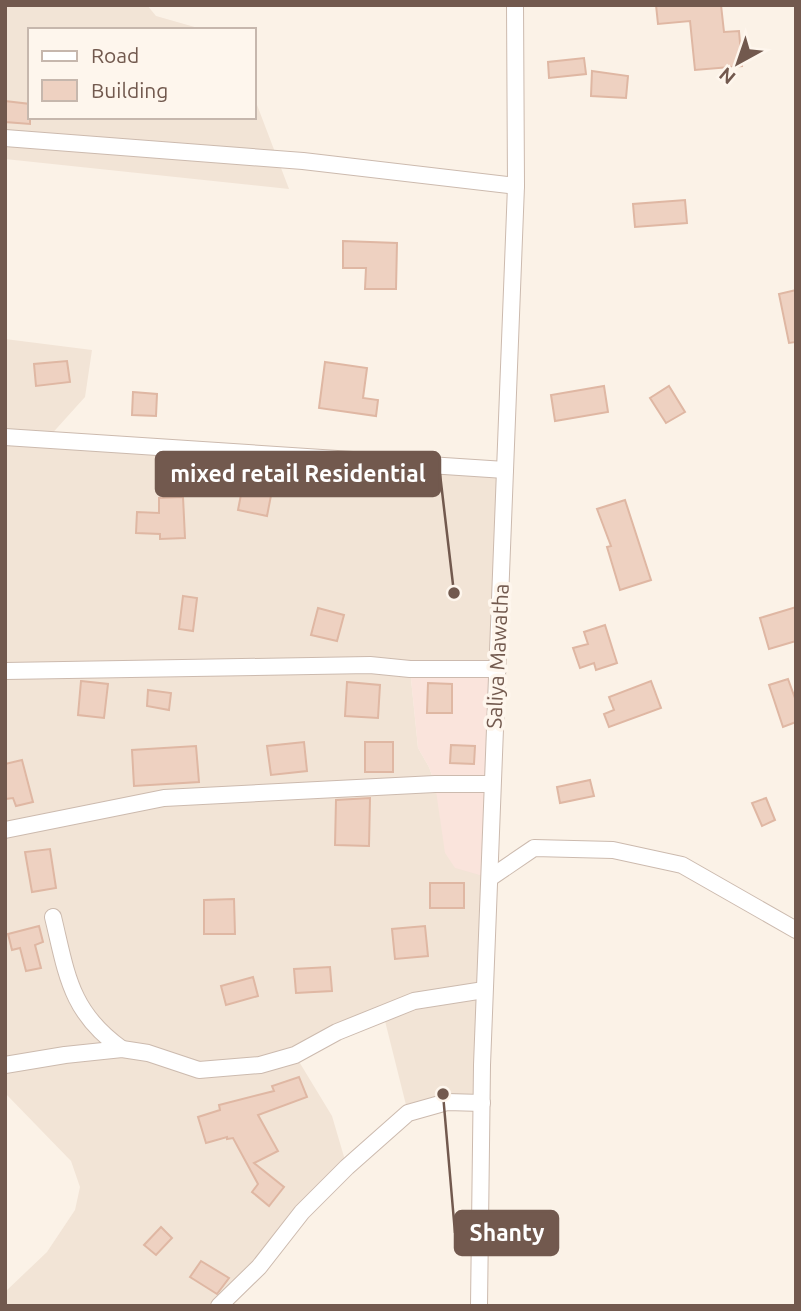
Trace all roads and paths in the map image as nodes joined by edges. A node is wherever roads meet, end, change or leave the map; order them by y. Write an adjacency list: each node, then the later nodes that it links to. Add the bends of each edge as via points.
1 (515, 5): 3 (street, Saliya Mawatha)
2 (5, 138): 3 (street, via 303,161)
3 (516, 186): 5 (street, Saliya Mawatha)
4 (5, 437): 5 (street)
5 (505, 470): 6 (street, Saliya Mawatha)
6 (498, 669): 7 (street, via 370,665); 8 (street, Saliya Mawatha)
7 (5, 671)
8 (492, 784): 9 (street, via 164,798); 10 (street, Saliya Mawatha)
9 (5, 830)
10 (490, 878): 12 (street, via 534,848 613,850 682,865); 13 (street, Saliya Mawatha)
11 (52, 917): 14 (street, via 72,995 100,1034)
12 (796, 930)
13 (484, 990): 14 (street, via 414,1001 337,1032 295,1055 260,1065 199,1070); 16 (street, Saliya Mawatha)
14 (122, 1049): 15 (street)
15 (5, 1065)
16 (482, 1103): 17 (street, via 447,1102 408,1113 302,1212 259,1267); 18 (street, Saliya Mawatha)
17 (219, 1306)
18 (479, 1306)

